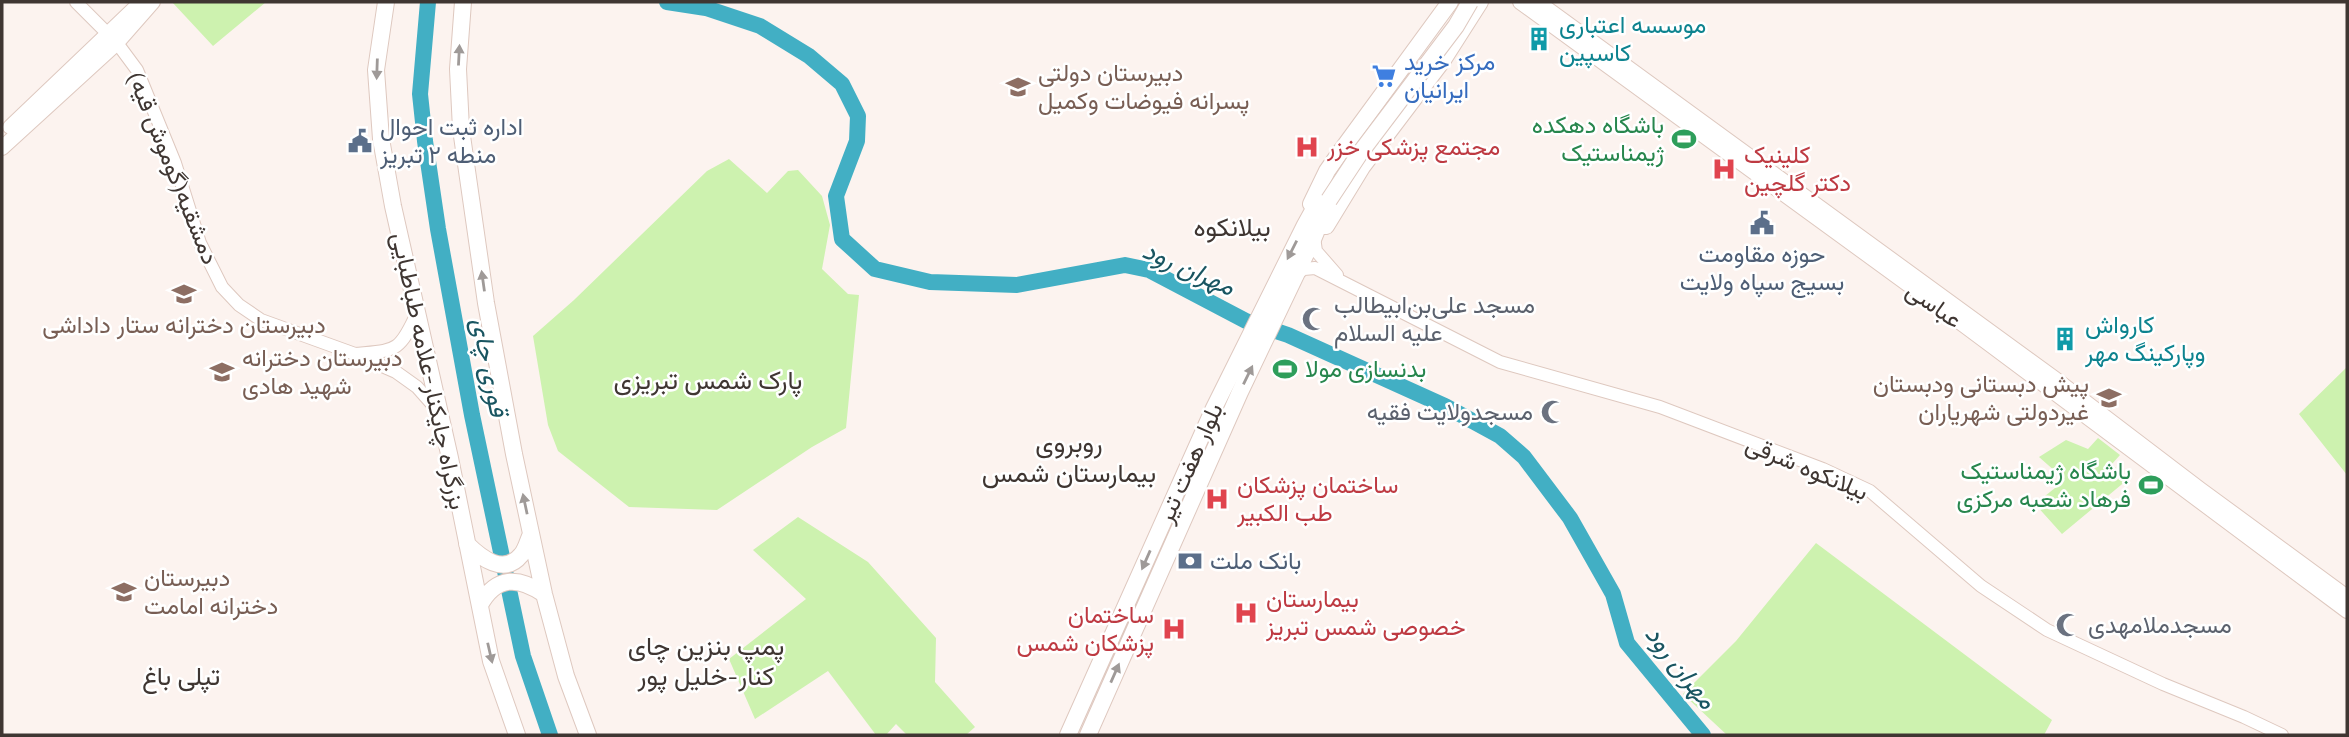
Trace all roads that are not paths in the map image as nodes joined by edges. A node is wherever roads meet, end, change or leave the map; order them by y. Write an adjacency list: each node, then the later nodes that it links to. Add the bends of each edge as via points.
1 (76, 2): 12 (main road, دمشقیه(گوموش قیه))
2 (141, 2): 12 (main road)
3 (153, 2): 12 (main road)
4 (386, 2): 23 (highway, بزرگراه چایکنار-علامه طباطبایی, one-way to 23, via 376,70 381,139)
5 (464, 2): 27 (highway, one-way to 5, via 486,303 461,129 458,69)
6 (1450, 2): 13 (highway)
7 (1460, 2): 17 (highway, via 1341,165)
8 (1470, 2): 17 (highway, bridge)
9 (1480, 2): 14 (highway)
10 (1520, 2): 29 (main road, عباسى)
11 (1538, 2): 29 (main road, عباسى, via 2054,378)
12 (112, 38): 15 (main road); 16 (main road); 25 (main road, دمشقیه(گوموش قیه), via 137,70 200,243 222,287 261,320)
13 (1398, 74): 14 (highway, via 1416,74); 18 (highway, via 1327,172 1312,198)
14 (1420, 91): 19 (highway, via 1362,167 1325,228)
15 (2, 135)
16 (2, 148)
17 (1325, 198): 18 (highway, بلوار هفت تیر); 19 (highway, بلوار هفت تیر)
18 (1308, 218): 22 (highway, بلوار هفت تیر, one-way to 22)
19 (1314, 237): 20 (highway, بلوار هفت تیر); 21 (main road, بیلانکوه شرقی, via 1316,251)
20 (1296, 274): 21 (main road, بیلانکوه شرقی, via 1315,268); 22 (highway, بلوار هفت تیر)
21 (1339, 278): 38 (main road, بیلانکوه شرقی, via 1500,362 1660,407 1870,491 1981,586 2047,630)
22 (1272, 308): 24 (highway, بلوار هفت تیر)
23 (417, 313): 25 (main road, via 406,339 392,351); 26 (highway, بزرگراه چایکنار-علامه طباطبایی)
24 (1254, 345): 36 (highway, بلوار هفت تیر, one-way to 36, via 1214,408); 37 (highway, بلوار هفت تیر, one-way to 24)
25 (355, 354): 26 (main road, دمشقیه(گوموش قیه), via 396,372)
26 (440, 413): 28 (highway, بزرگراه چایکنار-علامه طباطبایی)
27 (531, 534): 28 (highway, via 521,555 494,565); 30 (highway)
28 (467, 544): 32 (highway, بزرگراه چایکنار-علامه طباطبایی)
29 (2307, 574): 31 (main road, عباسى); 33 (main road, عباسى)
30 (544, 594): 32 (highway, via 516,581 496,584); 35 (highway)
31 (2347, 597)
32 (480, 605): 34 (highway, بزرگراه چایکنار-علامه طباطبایی, one-way to 34, via 491,661)
33 (2347, 611)
34 (517, 735)
35 (588, 735)
36 (1068, 735)
37 (1088, 735)
38 (2282, 735)

